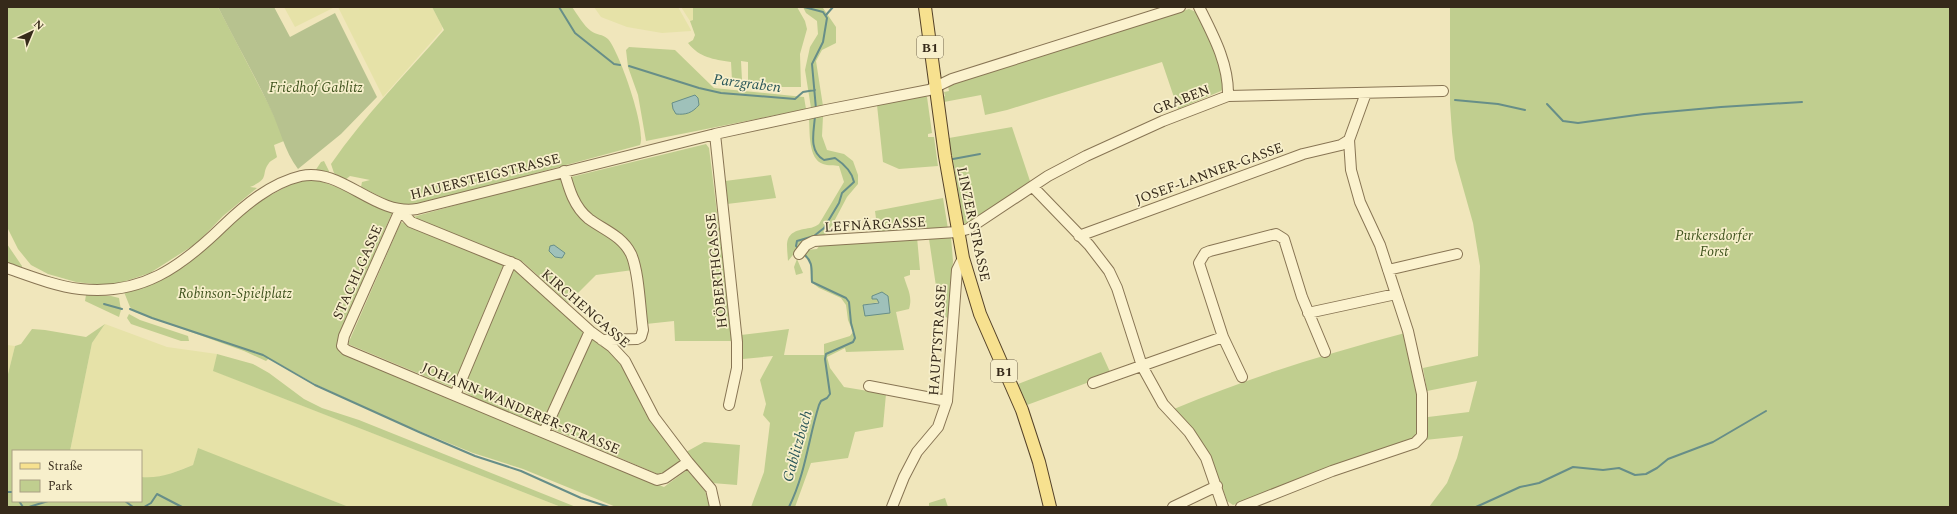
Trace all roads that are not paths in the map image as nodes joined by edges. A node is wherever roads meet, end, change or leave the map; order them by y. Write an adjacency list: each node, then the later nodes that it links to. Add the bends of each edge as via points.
1 (925, 7): 4 (main road, LINZER STRASSE / B1)
2 (1180, 7): 4 (street, HAUERSTEIGSTRASSE, via 952,79)
3 (1199, 7): 7 (street, via 1221,56 1229,82)
4 (935, 88): 8 (street, HAUERSTEIGSTRASSE); 13 (main road, LINZER STRASSE / B1)
5 (1443, 91): 6 (street, GRABEN)
6 (1366, 93): 7 (street, GRABEN); 9 (street)
7 (1228, 96): 11 (street, GRABEN, via 1163,121 1085,156)
8 (714, 134): 10 (street, HAUERSTEIGSTRASSE); 34 (street, HÖBERTHGASSE, via 737,342 737,368)
9 (1349, 140): 14 (street, JOSEF-LANNER-GASSE, via 1341,145 1303,154); 20 (street, via 1354,186)
10 (564, 171): 12 (street, HAUERSTEIGSTRASSE, via 418,209); 25 (street, via 577,206 588,218 623,242 631,254 635,270 643,330 641,337)
11 (1033, 187): 13 (street, GRABEN, via 968,229); 14 (street)
12 (400, 210): 18 (street, KIRCHENGASSE, via 411,222); 19 (street, HAUERSTEIGSTRASSE, via 377,202 334,179 307,175 286,181 260,196 240,210 189,257 135,285 119,289 79,289); 26 (street, STACHLGASSE, via 344,336)
13 (957, 232): 15 (street, LEFNÄRGASSE, via 814,241); 17 (main road, LINZER STRASSE / B1)
14 (1079, 236): 28 (street, via 1102,259 1109,271)
15 (801, 251)
16 (1457, 254): 20 (street)
17 (963, 258): 33 (street, HAUPTSTRASSE, via 956,270); 40 (main road, LINZER STRASSE / B1, via 980,314 1022,410)
18 (511, 262): 23 (street, KIRCHENGASSE); 32 (street)
19 (7, 268)
20 (1388, 270): 21 (street)
21 (1396, 294): 22 (street); 43 (street, via 1408,331 1422,394 1421,438 1415,443 1332,470)
22 (1308, 313): 24 (street, via 1284,239 1276,234 1229,246 1205,253 1198,263); 27 (street)
23 (590, 331): 25 (street, KIRCHENGASSE); 35 (street)
24 (1223, 337): 28 (street); 29 (street)
25 (602, 340): 36 (street, KIRCHENGASSE, via 625,361 654,417)
26 (342, 346): 32 (street, JOHANN-WANDERER-STRASSE, via 346,350)
27 (1325, 352)
28 (1142, 366): 30 (street); 37 (street, via 1163,404 1189,432 1206,458)
29 (1242, 377)
30 (1093, 383)
31 (869, 386): 33 (street)
32 (455, 395): 35 (street, JOHANN-WANDERER-STRASSE)
33 (947, 401): 39 (street, HAUPTSTRASSE, via 938,427 918,452)
34 (728, 405)
35 (544, 432): 36 (street, JOHANN-WANDERER-STRASSE, via 657,480 665,478)
36 (688, 462): 38 (street, KIRCHENGASSE, via 711,489)
37 (1217, 486): 41 (street); 42 (street)
38 (715, 506)
39 (892, 507)
40 (1050, 507)
41 (1173, 507)
42 (1223, 507)
43 (1241, 507)

